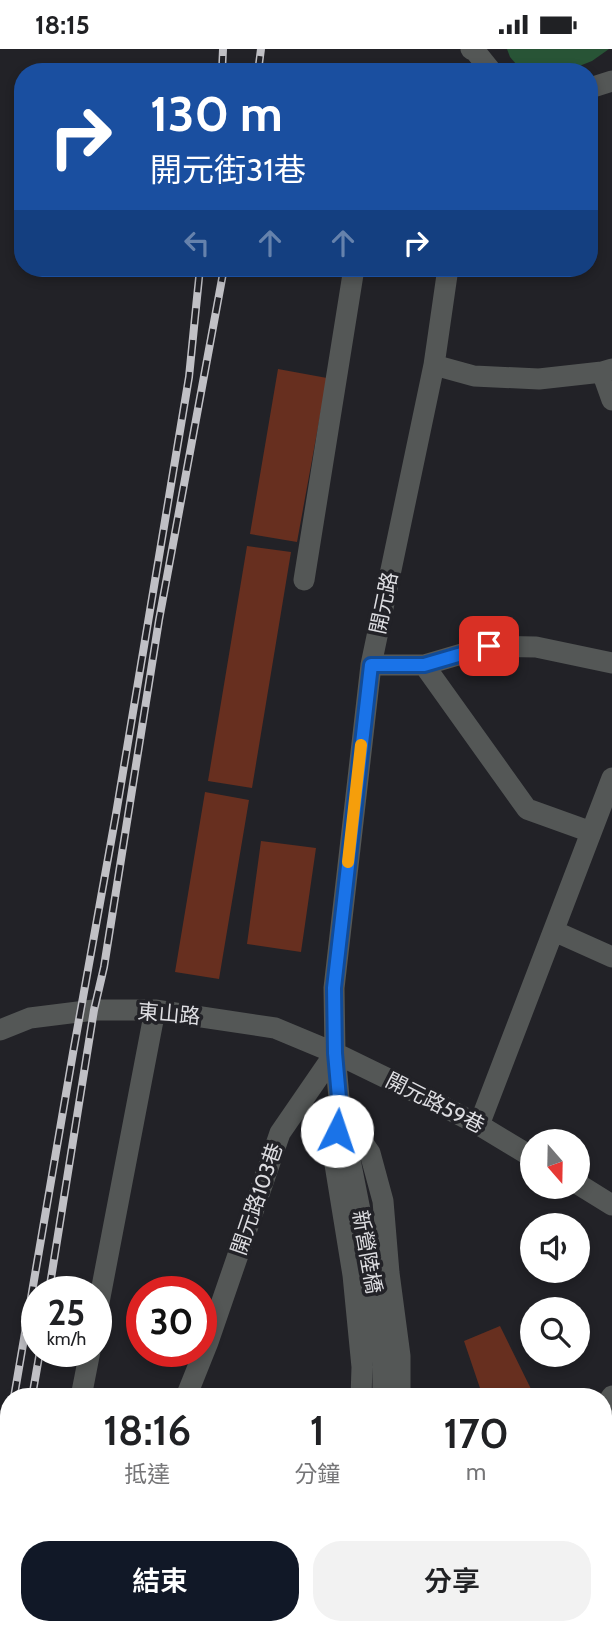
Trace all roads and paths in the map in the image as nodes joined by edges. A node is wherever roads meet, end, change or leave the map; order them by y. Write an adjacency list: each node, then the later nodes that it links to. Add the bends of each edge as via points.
1 (353, 277): 6 (street)
2 (447, 277): 3 (street, 開元路)
3 (434, 365): 4 (street, via 474,376 539,379); 8 (street, 開元路)
4 (607, 370): 5 (street)
5 (612, 400)
6 (304, 580)
7 (612, 663): 9 (street, via 536,647 489,646)
8 (371, 665): 9 (street); 16 (street, 開元路, via 334,988)
9 (424, 665): 11 (street, via 527,809)
10 (612, 778): 11 (street)
11 (591, 832): 12 (street)
12 (554, 931): 13 (street); 18 (street)
13 (612, 957)
14 (155, 1010): 15 (street, 東山路, via 68,1012 30,1017); 16 (street, 東山路, via 275,1028); 22 (street)
15 (0, 1030)
16 (335, 1053): 17 (street, 開元路); 18 (street, 開元路59巷); 25 (street, 開元路103巷, via 280,1133)
17 (340, 1109): 26 (street, via 333,1152 353,1275); 27 (street, 新營陸橋, via 372,1271); 28 (street, via 370,1153 383,1202)
18 (479, 1125): 19 (street, 開元路59巷)
19 (520, 1150)
20 (590, 1191): 21 (street)
21 (612, 1205)
22 (104, 1276)
23 (87, 1367): 24 (street)
24 (83, 1388)
25 (190, 1388)
26 (361, 1388)
27 (383, 1388)
28 (400, 1388)

